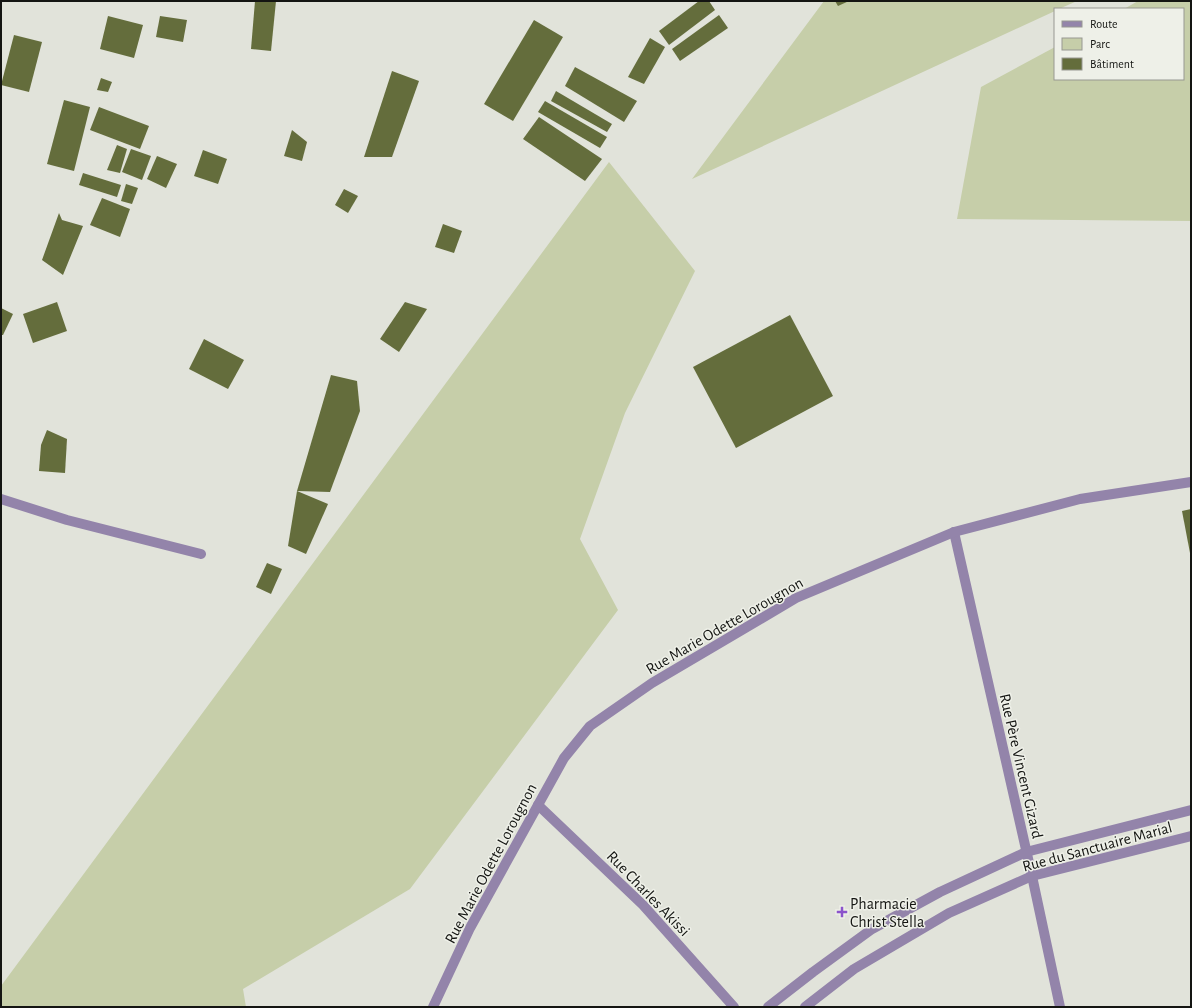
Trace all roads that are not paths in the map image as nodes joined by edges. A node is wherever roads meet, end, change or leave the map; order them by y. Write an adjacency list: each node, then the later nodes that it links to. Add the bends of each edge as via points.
1 (1191, 482): 3 (street, Rue Marie Odette Lorougnon, via 1080,499)
2 (1, 499): 4 (street, via 67,520)
3 (954, 532): 5 (street, Rue Marie Odette Lorougnon, via 796,598 652,683 590,726 564,758); 8 (street, Rue Père Vincent Gizard)
4 (201, 554)
5 (538, 805): 10 (street, Rue Marie Odette Lorougnon, via 470,928); 11 (street, Rue Charles Akissi, via 643,905)
6 (1191, 810): 8 (street, Rue du Sanctuaire Marial)
7 (1191, 836): 9 (street, Rue du Sanctuaire Marial)
8 (1026, 852): 9 (street, Rue Père Vincent Gizard); 12 (street, Rue du Sanctuaire Marial, via 940,892 872,929)
9 (1032, 876): 13 (street, Rue du Sanctuaire Marial, via 949,912 854,969); 14 (street, Rue Père Vincent Gizard)
10 (433, 1007)
11 (734, 1007)
12 (768, 1007)
13 (805, 1007)
14 (1060, 1007)

